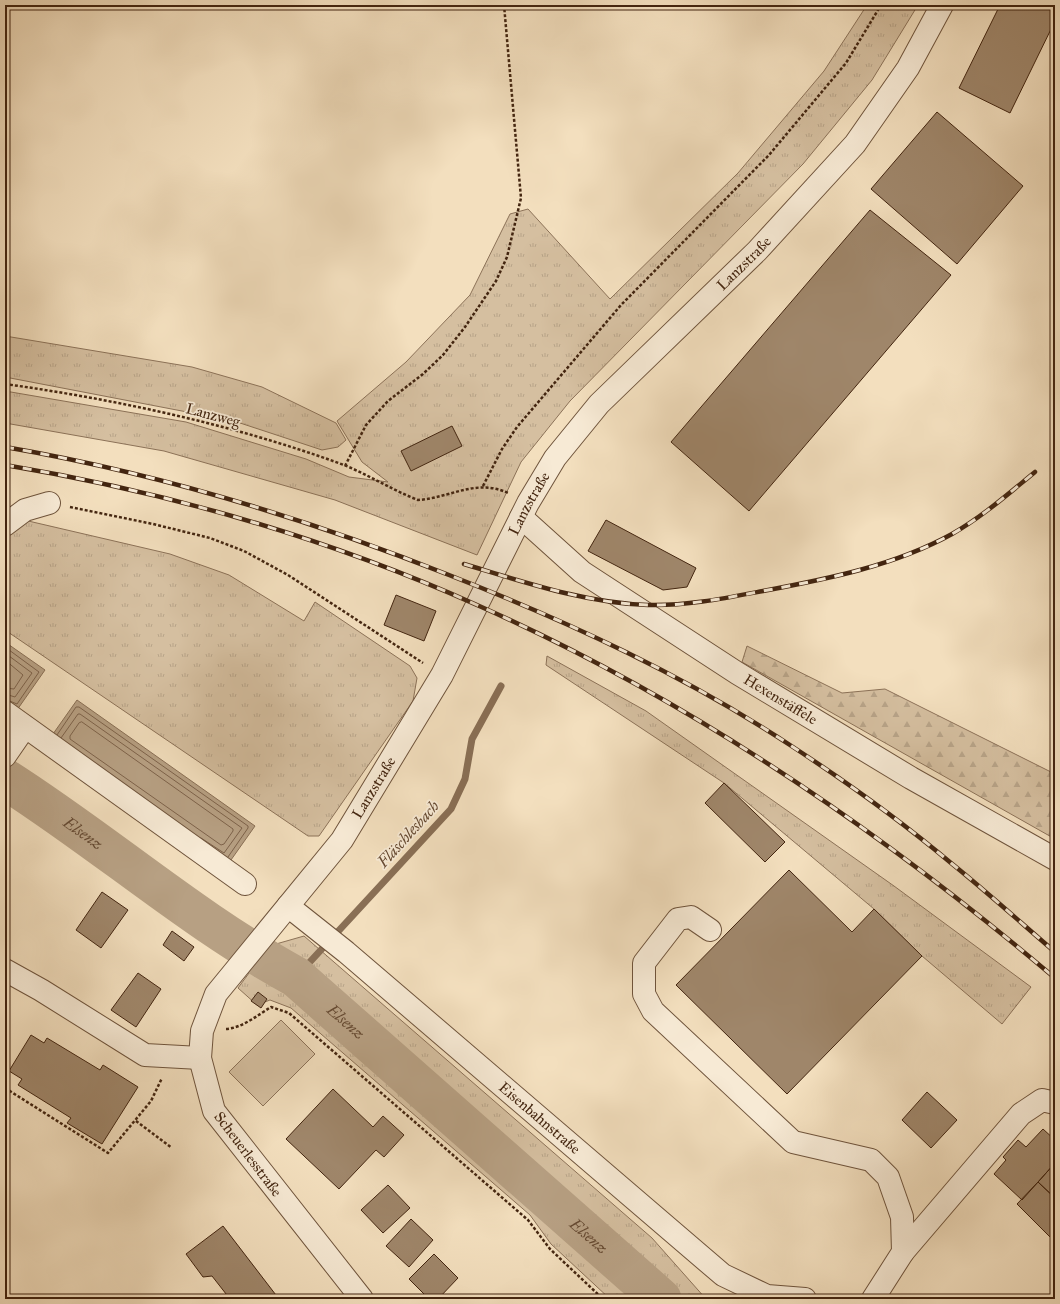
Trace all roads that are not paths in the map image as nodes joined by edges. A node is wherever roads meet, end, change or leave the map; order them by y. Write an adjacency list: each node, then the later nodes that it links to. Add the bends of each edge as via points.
1 (942, 5): 3 (street, Lanzstraße, via 908,68 855,144 757,251 599,404 555,458)
2 (49, 502): 4 (street, via 25,510)
3 (524, 510): 8 (street, Hexenstäffele, via 582,572 737,673 911,778); 10 (street, Lanzstraße, via 442,675 342,840)
4 (5, 525)
5 (5, 712): 6 (street)
6 (25, 727): 7 (street); 9 (street)
7 (7, 754)
8 (1055, 859)
9 (245, 884)
10 (288, 906): 13 (street, Lanzstraße, via 216,994 202,1030); 17 (street, Eisenbahnstraße, via 346,952 723,1275 767,1296)
11 (710, 930): 15 (street, via 691,917 678,919 644,963 644,994 653,1011 793,1142 871,1160 888,1177 902,1217)
12 (5, 970): 13 (street, via 146,1055)
13 (200, 1058): 16 (street, Scheuerlesstraße, via 214,1111)
14 (1055, 1103): 15 (street, via 1042,1100 1021,1114)
15 (903, 1252): 18 (street)
16 (362, 1299)
17 (805, 1299)
18 (873, 1299)

